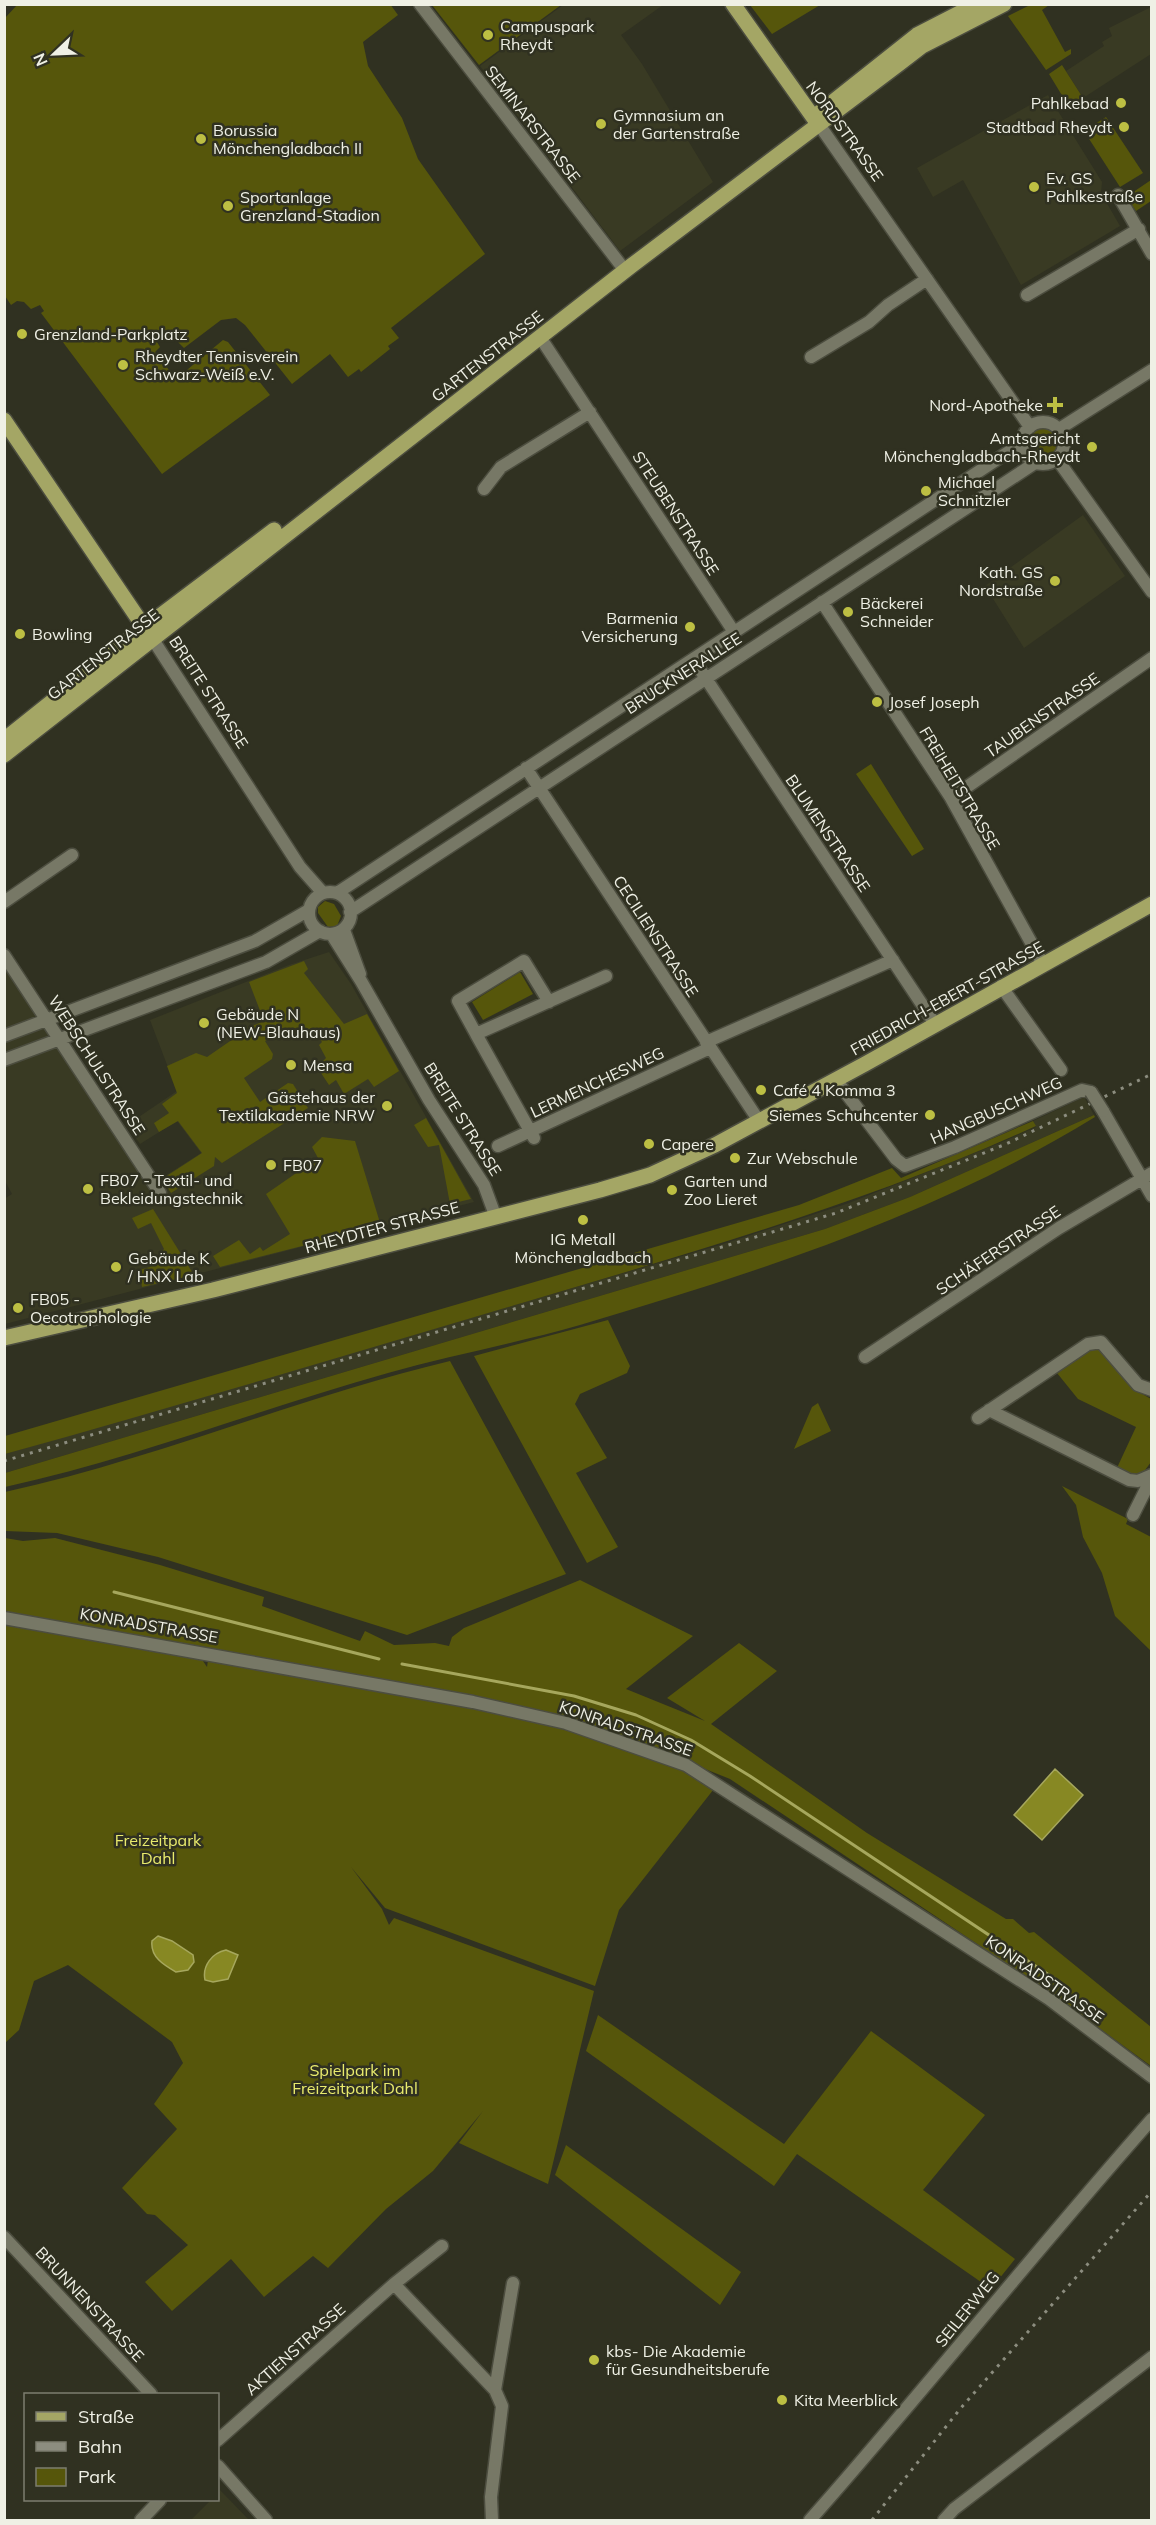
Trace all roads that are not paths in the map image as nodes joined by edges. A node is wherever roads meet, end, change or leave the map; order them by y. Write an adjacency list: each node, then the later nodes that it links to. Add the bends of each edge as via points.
1 (420, 4): 9 (street, SEMINARSTRASSE)
2 (733, 4): 5 (main road, NORDSTRASSE)
3 (977, 4): 5 (main road, GARTENSTRASSE, via 917,35)
4 (1004, 4): 5 (main road, GARTENSTRASSE, via 922,46)
5 (816, 122): 9 (main road, GARTENSTRASSE); 10 (street, NORDSTRASSE); 12 (main road, GARTENSTRASSE)
6 (1118, 195): 7 (street)
7 (1139, 229): 8 (street); 11 (street)
8 (1151, 250)
9 (620, 264): 26 (main road, GARTENSTRASSE)
10 (927, 279): 13 (street, via 869,322); 17 (street, NORDSTRASSE)
11 (1027, 295)
12 (540, 337): 15 (street, STEUBENSTRASSE); 26 (main road, GARTENSTRASSE)
13 (811, 357)
14 (1152, 370): 18 (street)
15 (590, 412): 22 (street, via 501,467); 25 (street, STEUBENSTRASSE)
16 (4, 420): 26 (main road, BREITE STRASSE)
17 (1030, 427): 18 (street, via 1048,423); 19 (street)
18 (1059, 429): 20 (street, via 1064,449)
19 (1022, 444): 21 (street); 25 (street, BRUCKNERALLEE)
20 (1057, 459): 21 (street, via 1046,464); 23 (street)
21 (1035, 462): 24 (street, BRUCKNERALLEE)
22 (484, 489)
23 (1152, 592)
24 (822, 602): 29 (street, BRUCKNERALLEE); 34 (street, FREIHEITSTRASSE)
25 (734, 632): 28 (street, BRUCKNERALLEE)
26 (148, 633): 30 (main road, GARTENSTRASSE); 31 (main road, GARTENSTRASSE); 37 (street, BREITE STRASSE)
27 (1152, 658): 34 (street, TAUBENSTRASSE)
28 (693, 660): 29 (street, BLUMENSTRASSE); 32 (street, BRUCKNERALLEE)
29 (705, 679): 33 (street, BRUCKNERALLEE); 45 (street, BLUMENSTRASSE)
30 (4, 740)
31 (4, 755)
32 (526, 768): 33 (street, CECILIENSTRASSE); 36 (street, BRUCKNERALLEE)
33 (538, 788): 41 (street, BRUCKNERALLEE); 56 (street, CECILIENSTRASSE)
34 (951, 798): 46 (street, FREIHEITSTRASSE)
35 (72, 855): 38 (street)
36 (337, 893): 37 (street); 41 (street)
37 (318, 895): 40 (street)
38 (4, 902)
39 (1152, 904): 46 (main road, FRIEDRICH-EBERT-STRASSE)
40 (309, 909): 43 (street, via 312,921); 51 (street, via 255,940)
41 (350, 912): 42 (street, via 350,922)
42 (344, 930): 43 (street); 48 (street, BREITE STRASSE)
43 (326, 933): 48 (street, BREITE STRASSE); 55 (street, via 266,962)
44 (4, 955): 51 (street, WEBSCHULSTRASSE)
45 (893, 960): 52 (street, BLUMENSTRASSE); 56 (street, LERMENCHESWEG)
46 (1043, 964): 49 (main road, FRIEDRICH-EBERT-STRASSE)
47 (606, 976): 50 (street)
48 (361, 981): 66 (street, BREITE STRASSE, via 429,1100 484,1185)
49 (1001, 986): 52 (main road, FRIEDRICH-EBERT-STRASSE); 58 (street)
50 (549, 1002): 53 (street); 53 (street, via 524,961 458,1001)
51 (48, 1019): 54 (street); 55 (street, WEBSCHULSTRASSE)
52 (935, 1024): 59 (main road, FRIEDRICH-EBERT-STRASSE)
53 (476, 1034): 61 (street)
54 (4, 1036)
55 (61, 1040): 57 (street); 64 (street, WEBSCHULSTRASSE)
56 (708, 1045): 60 (street, CECILIENSTRASSE); 61 (street, LERMENCHESWEG)
57 (4, 1060)
58 (1061, 1070)
59 (836, 1080): 60 (main road, FRIEDRICH-EBERT-STRASSE); 63 (street, HANGBUSCHWEG, bridge, via 896,1160 909,1166 1082,1090 1092,1092)
60 (759, 1121): 66 (main road, RHEYDTER STRASSE, via 650,1174)
61 (532, 1135): 62 (street, LERMENCHESWEG)
62 (498, 1146)
63 (1147, 1175): 65 (street, HANGBUSCHWEG); 68 (street, SCHÄFERSTRASSE, via 1059,1228)
64 (160, 1193)
65 (1152, 1196)
66 (495, 1215): 67 (main road, RHEYDTER STRASSE, via 213,1290)
67 (4, 1338)
68 (865, 1357)
69 (1152, 1390): 70 (street, via 1138,1385 1101,1342 1088,1344)
70 (989, 1410): 71 (street); 72 (street, via 1129,1479 1137,1481)
71 (978, 1418)
72 (1152, 1476): 73 (street)
73 (1133, 1515)
74 (4, 1618): 75 (street, KONRADSTRASSE, via 473,1702 566,1723 686,1765 1048,1999)
75 (1152, 2077)
76 (1152, 2119): 90 (street, SEILERWEG)
77 (4, 2237): 83 (street, BRUNNENSTRASSE)
78 (442, 2246): 80 (street, AKTIENSTRASSE)
79 (513, 2283): 82 (street)
80 (394, 2284): 82 (street); 84 (street, AKTIENSTRASSE)
81 (1152, 2357): 91 (street)
82 (495, 2390): 89 (street, via 502,2406 491,2497)
83 (151, 2393)
84 (219, 2439)
85 (219, 2467): 88 (street)
86 (158, 2501): 87 (street)
87 (141, 2520)
88 (266, 2520)
89 (492, 2520)
90 (810, 2520)
91 (944, 2520)

